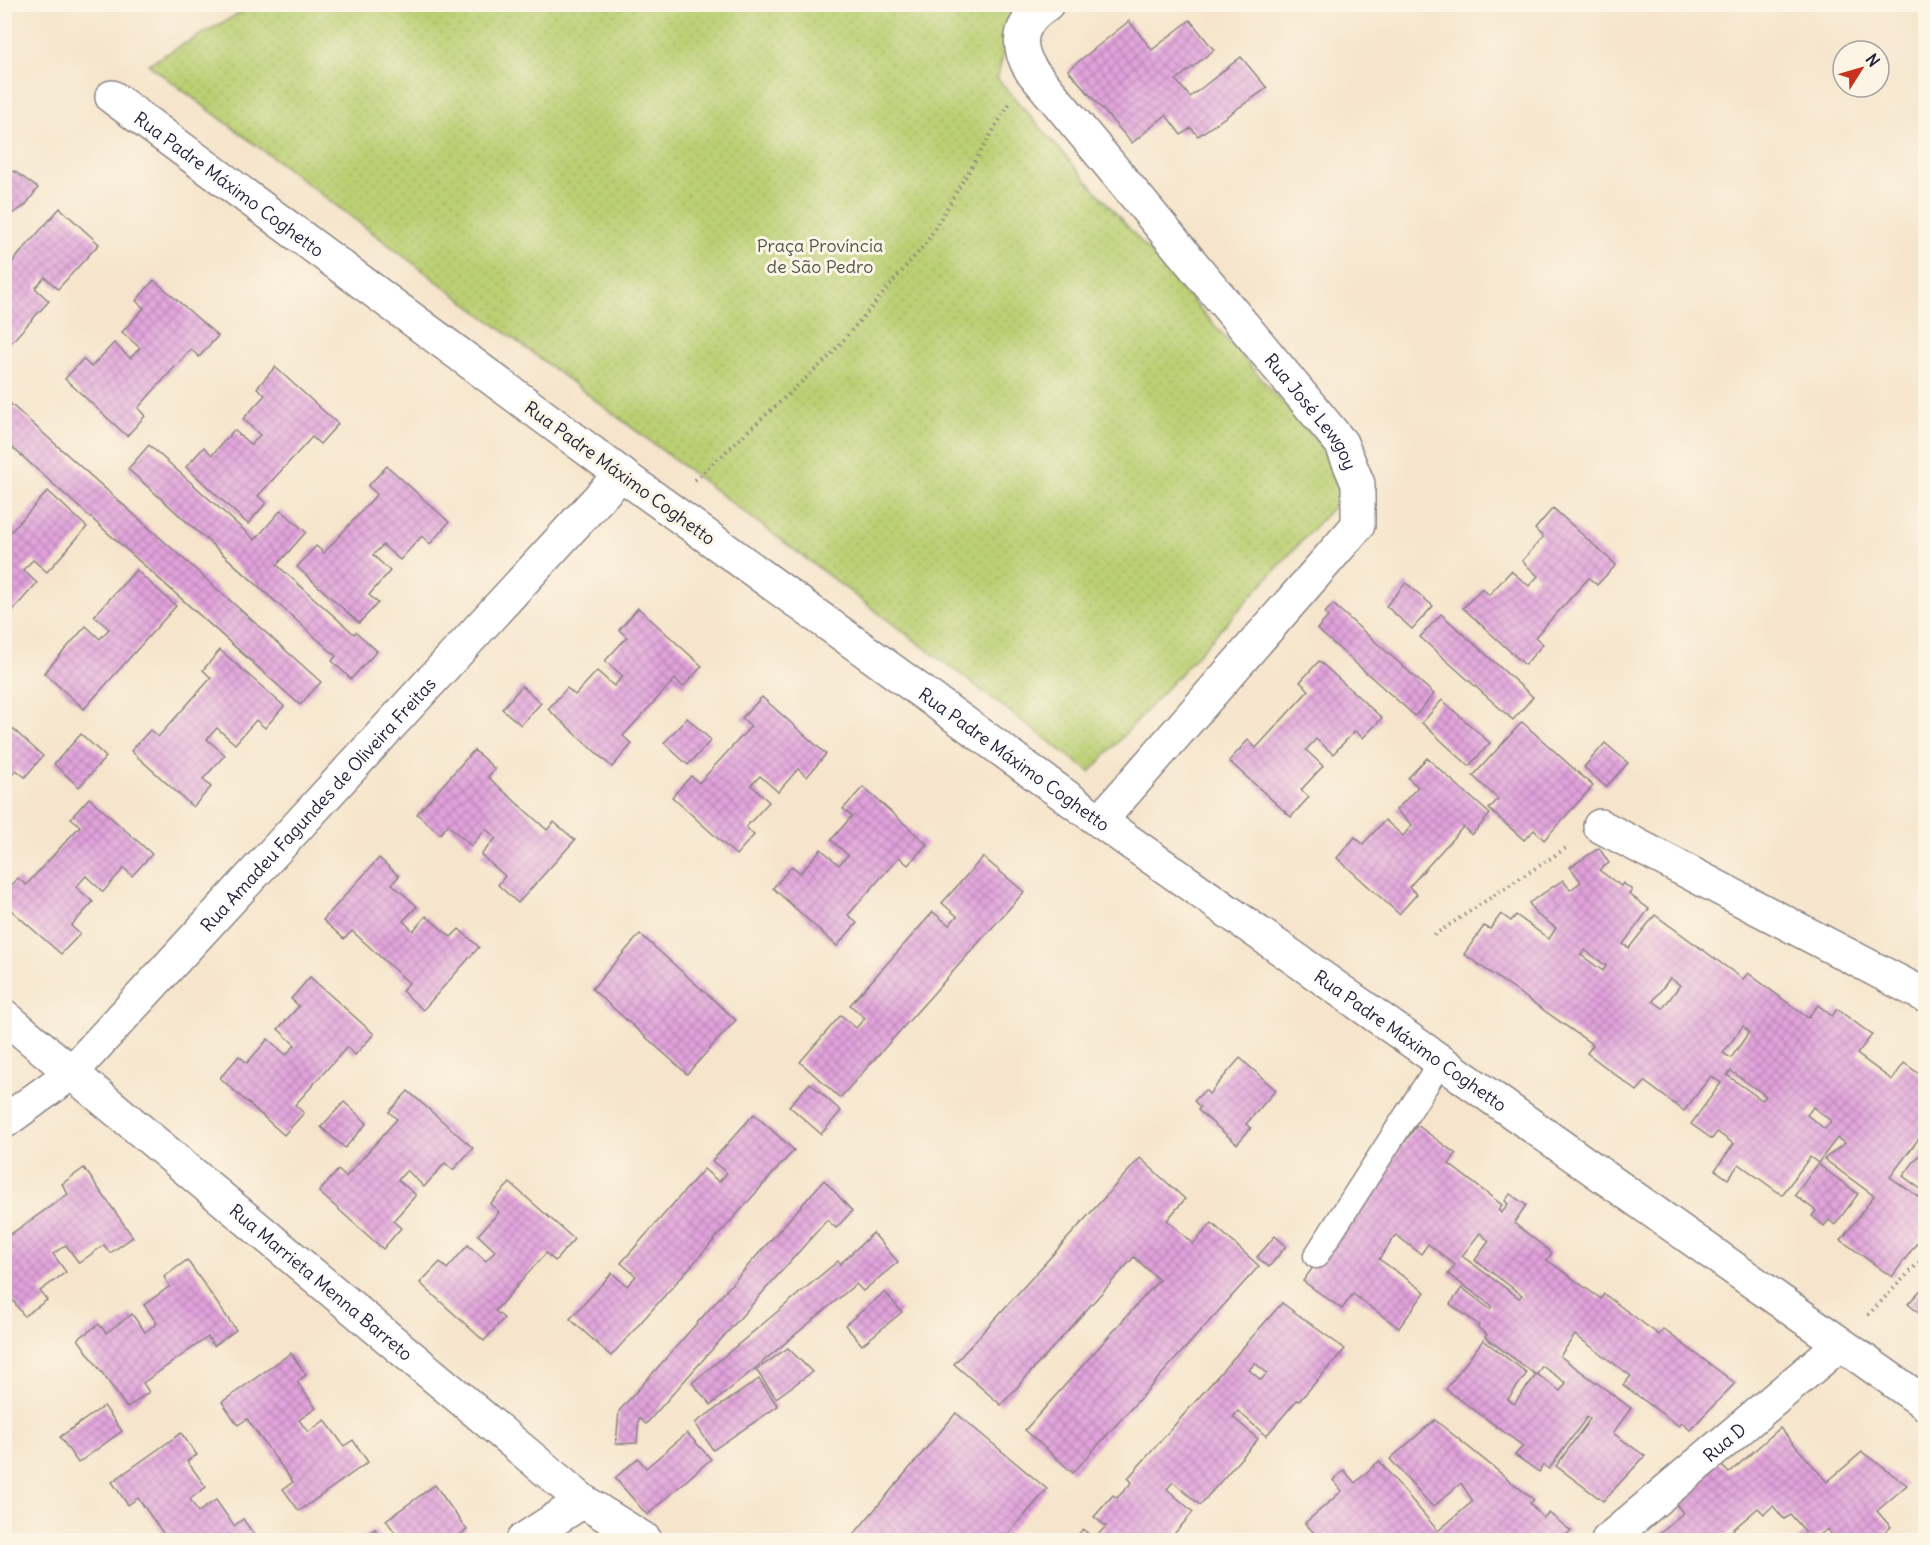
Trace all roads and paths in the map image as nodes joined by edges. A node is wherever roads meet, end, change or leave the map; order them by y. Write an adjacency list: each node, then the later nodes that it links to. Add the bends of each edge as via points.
1 (1047, 4): 2 (street, Rua José Lewgoy, via 1028,22 1020,38 1022,56)
2 (1031, 70): 5 (path, via 926,243 829,357); 6 (street, Rua José Lewgoy, via 1341,443 1358,484 1358,525)
3 (112, 97): 4 (street, Rua Padre Máximo Coghetto)
4 (621, 474): 5 (street, Rua Padre Máximo Coghetto); 12 (street, Rua Amadeu Fagundes de Oliveira Freitas)
5 (666, 507): 6 (street, Rua Padre Máximo Coghetto)
6 (1100, 821): 11 (street, Rua Padre Máximo Coghetto)
7 (1600, 826): 8 (path); 9 (street)
8 (1434, 935)
9 (1926, 996)
10 (4, 1016): 12 (street, Rua Marrieta Menna Barreto)
11 (1440, 1063): 15 (lane); 16 (street, Rua Padre Máximo Coghetto)
12 (70, 1074): 13 (street, Rua Amadeu Fagundes de Oliveira Freitas); 18 (street, Rua Marrieta Menna Barreto)
13 (4, 1122)
14 (1926, 1255): 16 (path)
15 (1316, 1256)
16 (1839, 1345): 17 (street, Rua Padre Máximo Coghetto); 21 (street, Rua D)
17 (1926, 1404)
18 (583, 1501): 19 (street); 20 (street, Rua Marrieta Menna Barreto)
19 (523, 1540)
20 (645, 1540)
21 (1608, 1540)

